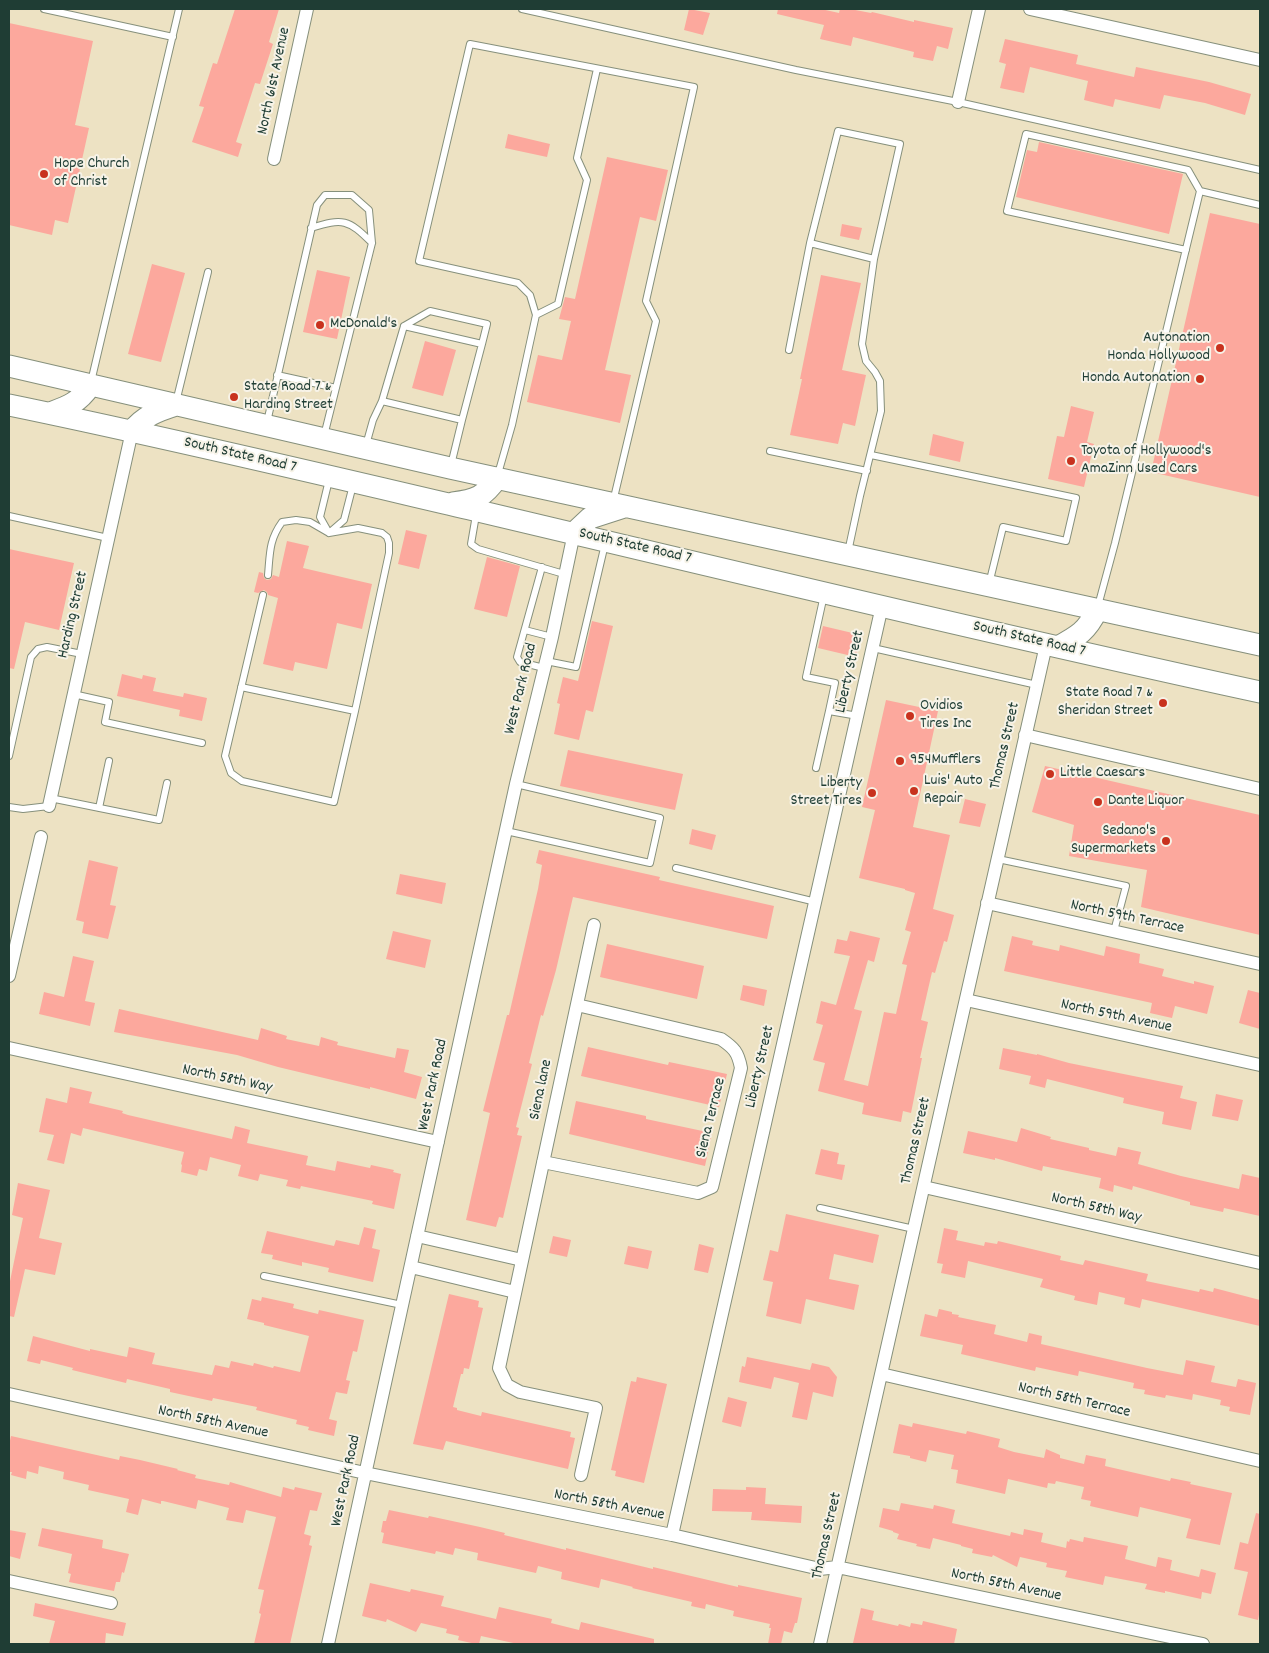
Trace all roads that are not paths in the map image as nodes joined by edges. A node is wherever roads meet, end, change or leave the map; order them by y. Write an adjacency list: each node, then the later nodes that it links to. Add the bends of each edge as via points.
1 (44, 9): 7 (lane)
2 (179, 9): 7 (lane)
3 (307, 9): 11 (street, North 61st Avenue)
4 (522, 9): 10 (lane)
5 (979, 9): 10 (street)
6 (1030, 9): 8 (street)
7 (172, 37): 27 (lane)
8 (1260, 60)
9 (597, 69): 21 (lane, via 578,158 587,180 558,304); 21 (lane, via 470,44 419,261 518,283 530,295); 46 (lane, via 694,88 646,300 656,320)
10 (958, 102): 12 (lane)
11 (274, 159)
12 (1260, 170)
13 (1200, 191): 14 (lane); 18 (lane); 18 (lane, via 1188,170 1026,134 1007,211)
14 (1260, 205)
15 (311, 228): 16 (lane, via 329,222 349,223); 16 (lane, via 317,205 325,195 352,195 368,210); 26 (lane)
16 (372, 243): 28 (lane)
17 (810, 244): 19 (lane); 19 (lane, via 838,130 900,144); 24 (lane)
18 (1186, 250): 61 (lane)
19 (874, 259): 39 (lane, via 862,344 866,361 880,381 881,412)
20 (208, 272): 31 (lane)
21 (536, 315): 43 (lane)
22 (404, 326): 23 (lane); 23 (lane, via 430,311 487,324); 29 (lane)
23 (482, 344): 33 (lane)
24 (790, 350)
25 (9, 366): 27 (main road)
26 (277, 375): 28 (lane); 34 (lane)
27 (90, 386): 31 (main road); 32 (main road, via 72,405)
28 (336, 388): 36 (lane)
29 (382, 401): 33 (lane); 37 (lane)
30 (9, 405): 32 (main road, South State Road 7)
31 (176, 405): 34 (main road); 35 (main road, via 149,415)
32 (50, 413): 35 (main road, South State Road 7)
33 (462, 420): 40 (lane)
34 (266, 426): 36 (main road)
35 (132, 431): 42 (main road, South State Road 7); 51 (street, Harding Street)
36 (323, 439): 37 (main road)
37 (365, 449): 40 (main road)
38 (770, 451): 41 (lane)
39 (871, 455): 41 (lane); 57 (lane, via 1076,498 1066,541 1003,527)
40 (450, 468): 43 (main road)
41 (867, 471): 53 (lane)
42 (330, 476): 44 (main road, South State Road 7); 49 (lane, via 320,517)
43 (498, 478): 45 (main road, via 479,498); 46 (main road)
44 (353, 482): 45 (main road, South State Road 7); 49 (lane, via 344,520)
45 (448, 504): 47 (main road, South State Road 7)
46 (620, 505): 50 (main road, via 590,518); 53 (main road)
47 (477, 511): 50 (main road, South State Road 7); 54 (lane, via 471,544 478,549)
48 (9, 516): 51 (lane)
49 (329, 533): 56 (lane, via 310,522 282,522 273,534); 74 (lane, via 358,528 382,533 389,544)
50 (574, 533): 52 (main road, South State Road 7); 55 (street, West Park Road)
51 (108, 538): 67 (street, Harding Street)
52 (606, 541): 58 (main road, South State Road 7); 68 (lane, via 576,668)
53 (848, 555): 57 (main road)
54 (542, 567): 55 (lane); 62 (lane)
55 (564, 574): 63 (street, West Park Road)
56 (268, 575)
57 (989, 586): 61 (main road)
58 (824, 592): 60 (main road, South State Road 7); 73 (lane, via 806,677 835,683)
59 (263, 595): 70 (lane)
60 (882, 606): 65 (main road, South State Road 7); 66 (street, Liberty Street)
61 (1097, 610): 64 (main road); 65 (main road, via 1082,634)
62 (525, 630): 63 (lane); 68 (lane, via 517,657 520,662)
63 (552, 637): 68 (street, West Park Road)
64 (1260, 645)
65 (1052, 646): 69 (street, Thomas Street); 71 (main road, South State Road 7)
66 (873, 648): 69 (lane); 75 (street, Liberty Street)
67 (82, 654): 72 (street, Harding Street); 78 (lane, via 47,647 38,649 31,657)
68 (545, 664): 82 (street, West Park Road)
69 (1036, 685): 76 (street, Thomas Street)
70 (241, 687): 74 (lane); 74 (lane, via 224,756 231,773 242,781 334,802)
71 (1260, 692)
72 (73, 694): 77 (lane, via 109,702 105,722); 84 (street, Harding Street)
73 (829, 710): 75 (lane); 80 (lane)
74 (355, 711)
75 (858, 716): 91 (street, Liberty Street)
76 (1025, 735): 83 (street); 89 (street, Thomas Street)
77 (202, 743)
78 (9, 756)
79 (109, 761): 86 (lane)
80 (816, 768)
81 (167, 783): 86 (lane, via 159,820)
82 (516, 784): 87 (street, West Park Road); 87 (lane, via 660,818 650,863)
83 (1260, 789)
84 (50, 802): 85 (lane, via 23,809); 86 (lane)
85 (9, 807)
86 (99, 808)
87 (506, 831): 103 (street, West Park Road)
88 (41, 838): 94 (street)
89 (998, 859): 92 (street, Thomas Street); 96 (lane, via 1126,886)
90 (676, 868): 91 (lane)
91 (816, 902): 120 (street, Liberty Street)
92 (987, 904): 96 (street, North 59th Terrace); 99 (street, Thomas Street)
93 (9, 914): 94 (street)
94 (22, 917): 98 (street)
95 (594, 925): 100 (street, Siena lane)
96 (1114, 931): 97 (street, North 59th Terrace)
97 (1260, 964)
98 (9, 976)
99 (966, 1000): 102 (street, North 59th Avenue); 105 (street, Thomas Street)
100 (577, 1005): 104 (street, Siena lane); 104 (street, Siena Terrace, via 721,1039 736,1051 741,1068 712,1188 698,1193)
101 (9, 1048): 103 (street, North 58th Way)
102 (1260, 1065)
103 (438, 1142): 108 (street, West Park Road)
104 (543, 1162): 109 (street, Siena lane)
105 (924, 1187): 107 (street, Thomas Street); 110 (street, North 58th Way)
106 (820, 1208): 107 (lane)
107 (914, 1229): 115 (street, Thomas Street)
108 (417, 1236): 109 (street); 111 (street, West Park Road)
109 (522, 1260): 113 (street, Siena lane)
110 (1260, 1263)
111 (410, 1266): 113 (street); 114 (street, West Park Road)
112 (264, 1276): 114 (lane)
113 (515, 1292): 119 (street, Siena lane, via 498,1368 507,1385 520,1392 596,1408)
114 (402, 1305): 118 (street, West Park Road)
115 (881, 1374): 117 (street, North 58th Terrace); 121 (street, Thomas Street)
116 (9, 1394): 118 (street, North 58th Avenue)
117 (1260, 1461)
118 (365, 1473): 120 (street, North 58th Avenue); 124 (street, West Park Road)
119 (581, 1475)
120 (672, 1535): 121 (street, North 58th Avenue, via 820,1569)
121 (838, 1567): 125 (street, Thomas Street); 126 (street, North 58th Avenue)
122 (9, 1581): 123 (street)
123 (111, 1603)
124 (328, 1644)
125 (820, 1644)
126 (1204, 1644)

